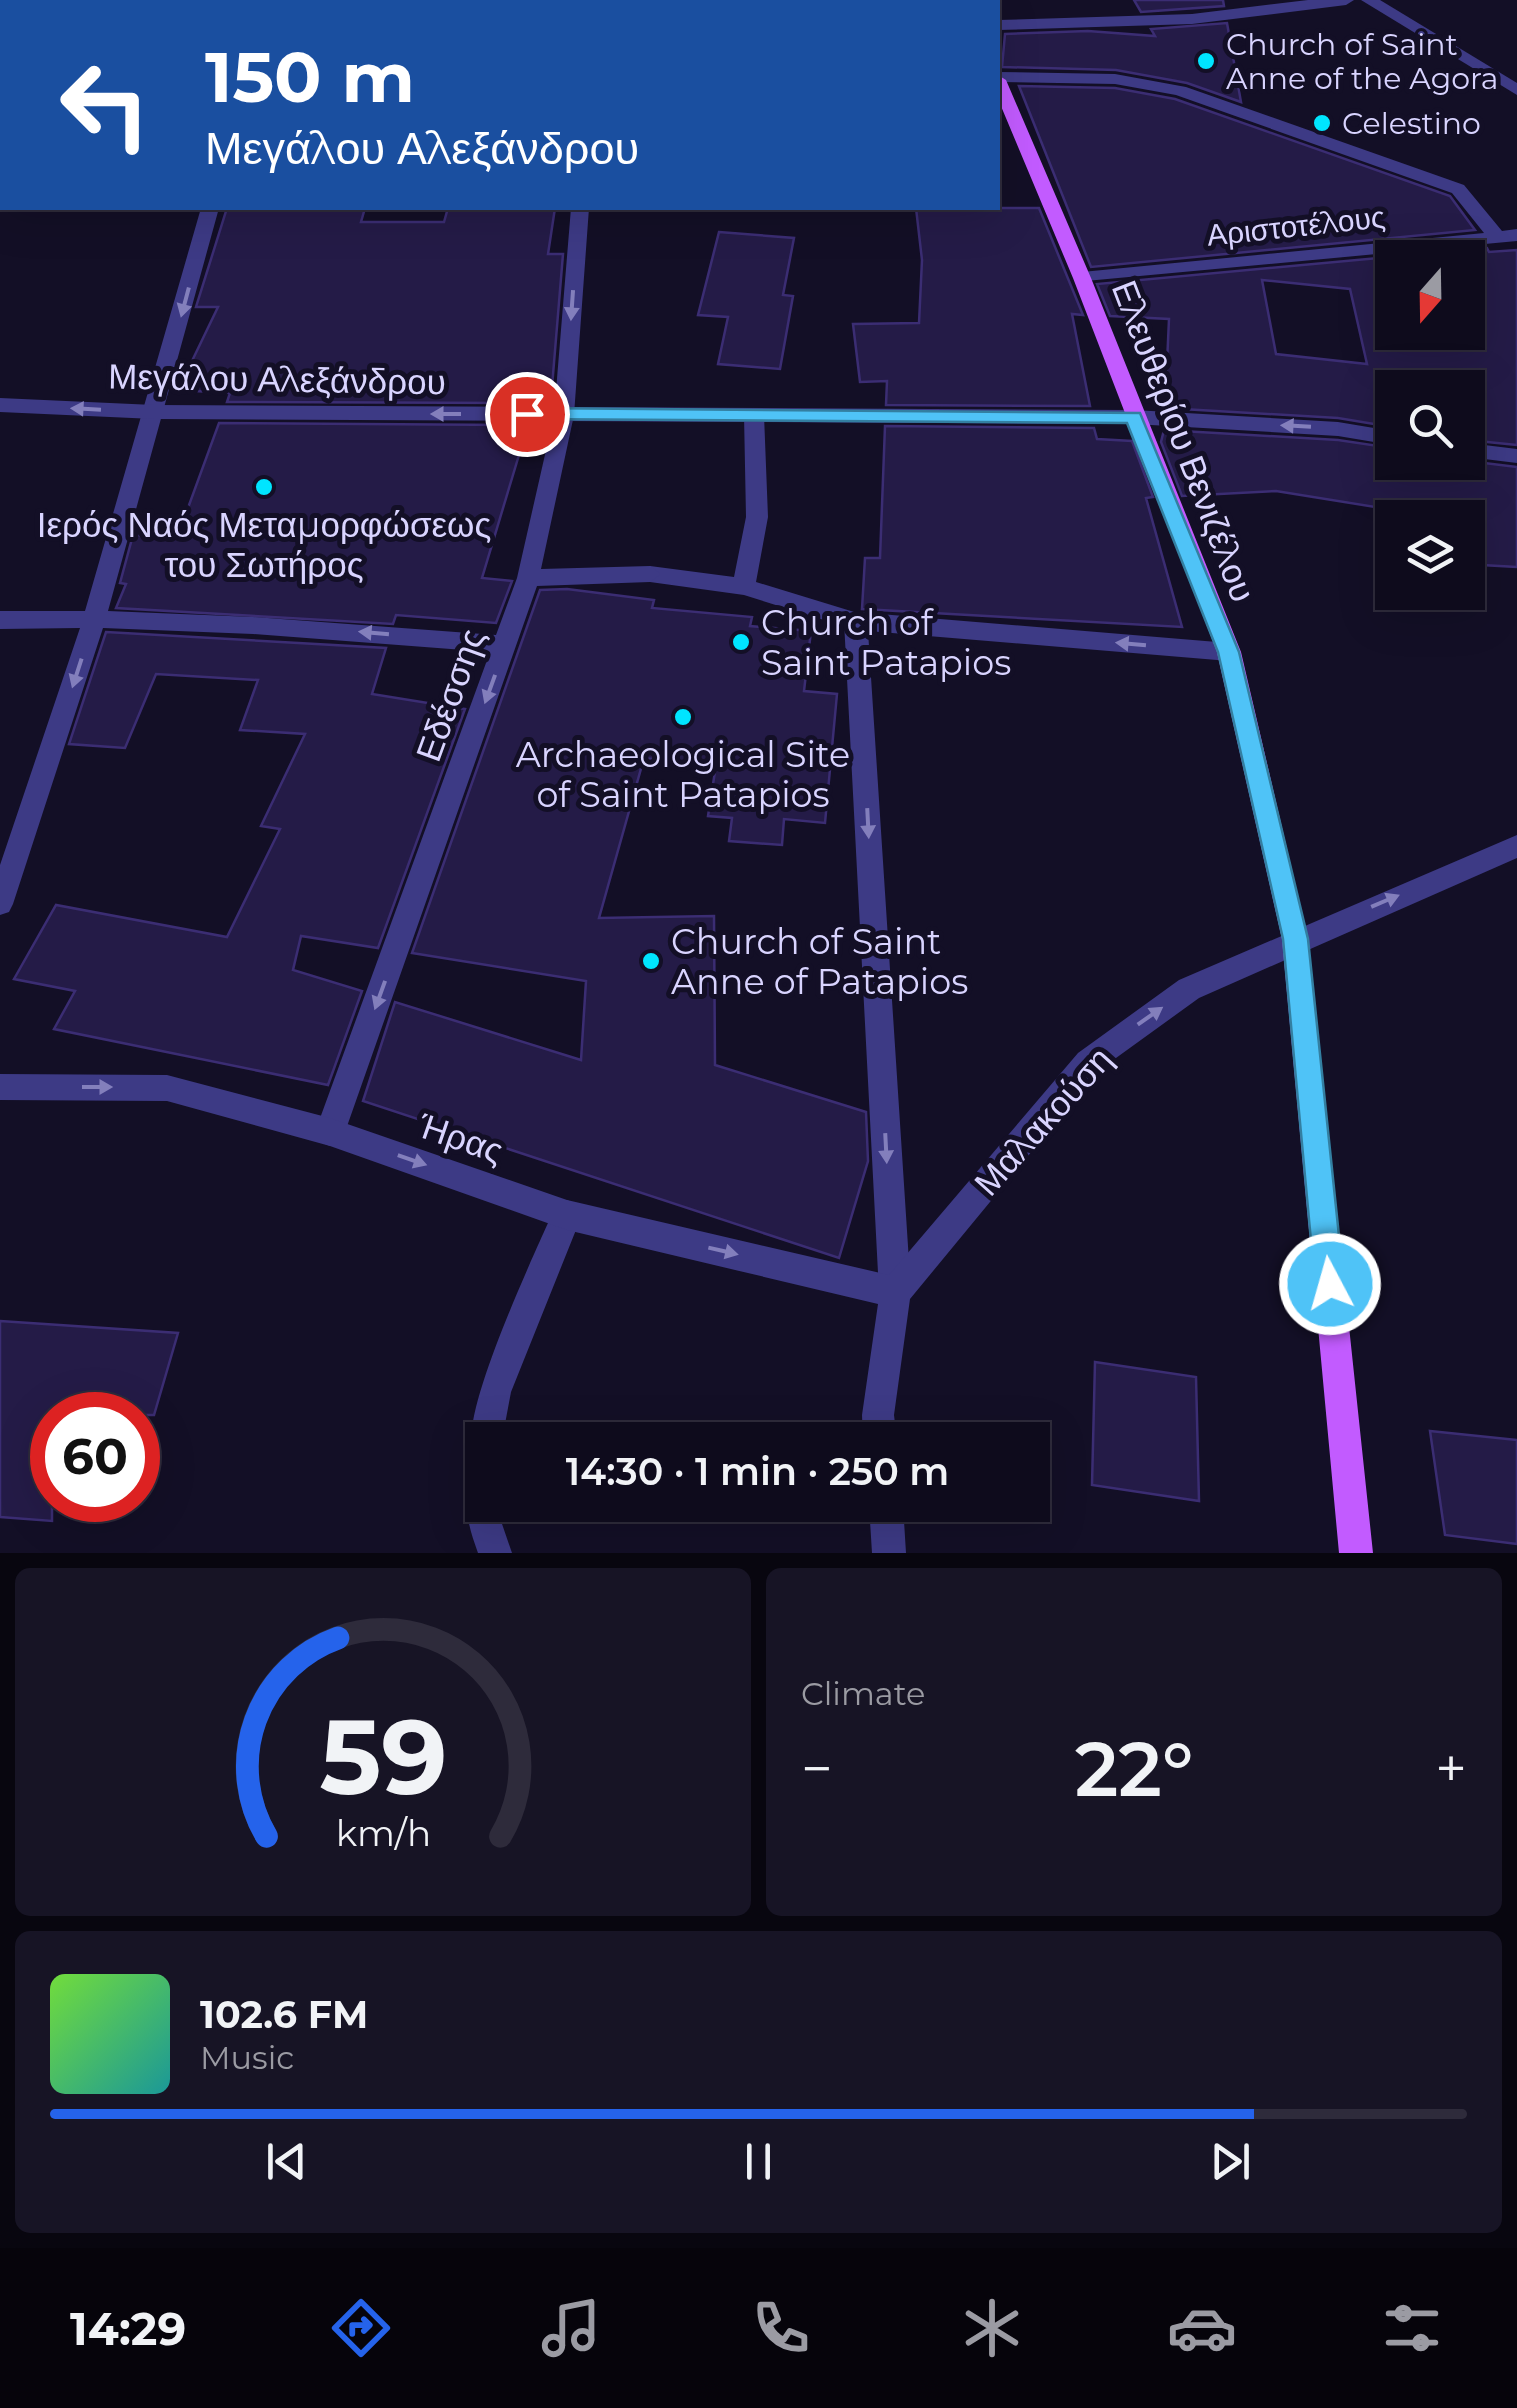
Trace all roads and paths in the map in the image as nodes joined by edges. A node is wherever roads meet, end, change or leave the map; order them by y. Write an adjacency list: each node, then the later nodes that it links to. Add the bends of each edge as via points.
1 (1346, 0): 3 (street, via 1192,18)
2 (1369, 0): 6 (street)
3 (1000, 25)
4 (1000, 78): 10 (street, via 1115,80 1180,91 1458,189)
5 (1000, 83): 11 (main road, Ελευθερίου Βενιζέλου)
6 (1517, 90)
7 (209, 210): 13 (street, one-way to 13)
8 (580, 210): 14 (street, Εδέσσης, one-way to 14)
9 (1517, 235): 10 (street, Αριστοτέλους)
10 (1496, 236): 11 (street, Αριστοτέλους)
11 (1082, 278): 16 (main road, Ελευθερίου Βενιζέλου)
12 (0, 405): 13 (street, Μεγάλου Αλεξάνδρου, one-way to 12)
13 (154, 412): 14 (street, Μεγάλου Αλεξάνδρου, one-way to 13); 22 (street)
14 (564, 415): 15 (street, Μεγάλου Αλεξάνδρου); 20 (street, Εδέσσης)
15 (754, 416): 16 (street, Μεγάλου Αλεξάνδρου); 21 (street, via 757,517)
16 (1134, 417): 17 (street, Μεγάλου Αλεξάνδρου, one-way to 16); 26 (main road, Ελευθερίου Βενιζέλου)
17 (1375, 435)
18 (1485, 452): 19 (street)
19 (1517, 456)
20 (528, 578): 21 (street, via 650,574); 25 (street, Εδέσσης)
21 (744, 587): 24 (street)
22 (96, 618): 23 (street); 25 (street, one-way to 22); 28 (street, one-way to 28)
23 (0, 620)
24 (856, 621): 26 (street, one-way to 24); 33 (street, one-way to 33)
25 (506, 645): 31 (street, Εδέσσης, one-way to 31)
26 (1229, 652): 29 (main road, Ελευθερίου Βενιζέλου)
27 (1517, 846): 29 (street, Μαλακούση, one-way to 27)
28 (0, 904)
29 (1296, 939): 33 (street, Μαλακούση, one-way to 29, via 1088,1062 1189,989); 40 (main road, Ελευθερίου Βενιζέλου)
30 (0, 1087): 31 (street, Ήρας, one-way to 31, via 167,1088)
31 (330, 1132): 32 (street, Ήρας, one-way to 32)
32 (567, 1214): 33 (street, Ήρας, one-way to 33); 34 (street, via 495,1392)
33 (895, 1292): 35 (street)
34 (489, 1422)
35 (879, 1422)
36 (484, 1522): 38 (street)
37 (887, 1522): 39 (street)
38 (495, 1553)
39 (890, 1553)
40 (1356, 1553)

